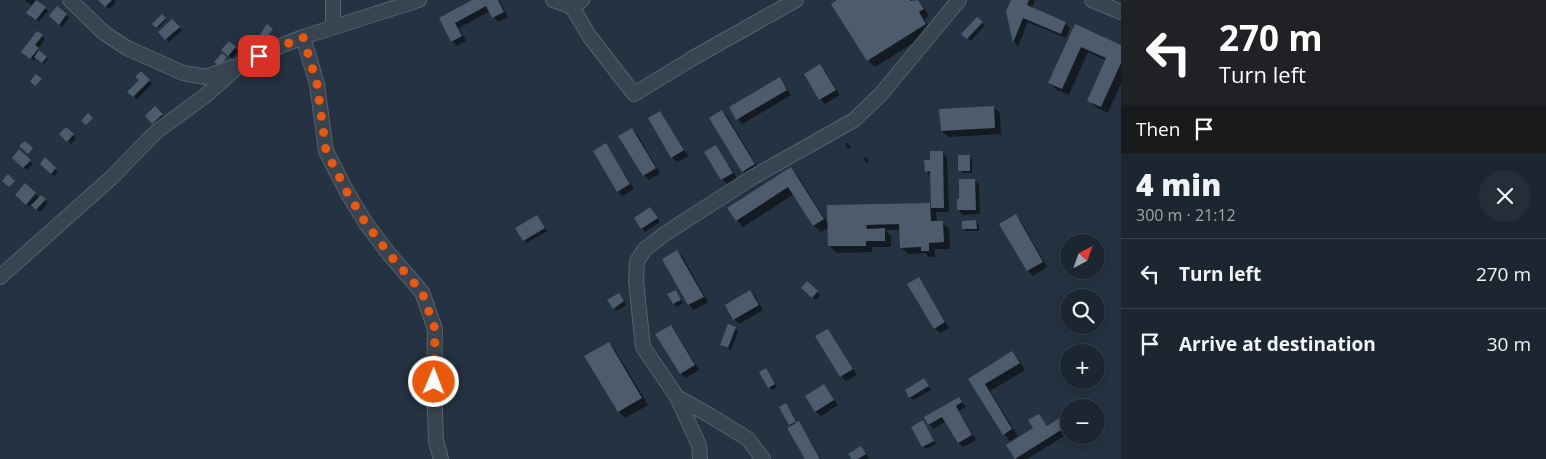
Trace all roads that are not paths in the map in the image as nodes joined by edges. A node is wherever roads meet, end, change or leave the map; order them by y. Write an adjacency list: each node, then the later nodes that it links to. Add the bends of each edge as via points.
1 (70, 0): 12 (street, via 104,33 127,48 183,74 206,77)
2 (333, 0): 10 (street)
3 (419, 0): 10 (street)
4 (553, 0): 8 (street)
5 (796, 0): 8 (street, via 634,94 590,37)
6 (959, 0): 14 (street, via 881,94 854,120 753,177 645,249 637,261 636,281 643,347)
7 (1092, 0): 9 (street)
8 (577, 4)
9 (1121, 12)
10 (333, 27): 11 (street)
11 (303, 37): 12 (street); 15 (street, via 317,84 326,151 365,222 422,292 435,329 436,441)
12 (242, 63): 13 (street, via 157,132 111,178)
13 (0, 277)
14 (677, 397): 16 (street, via 699,445); 17 (street, via 748,439)
15 (441, 459)
16 (700, 459)
17 (763, 459)

